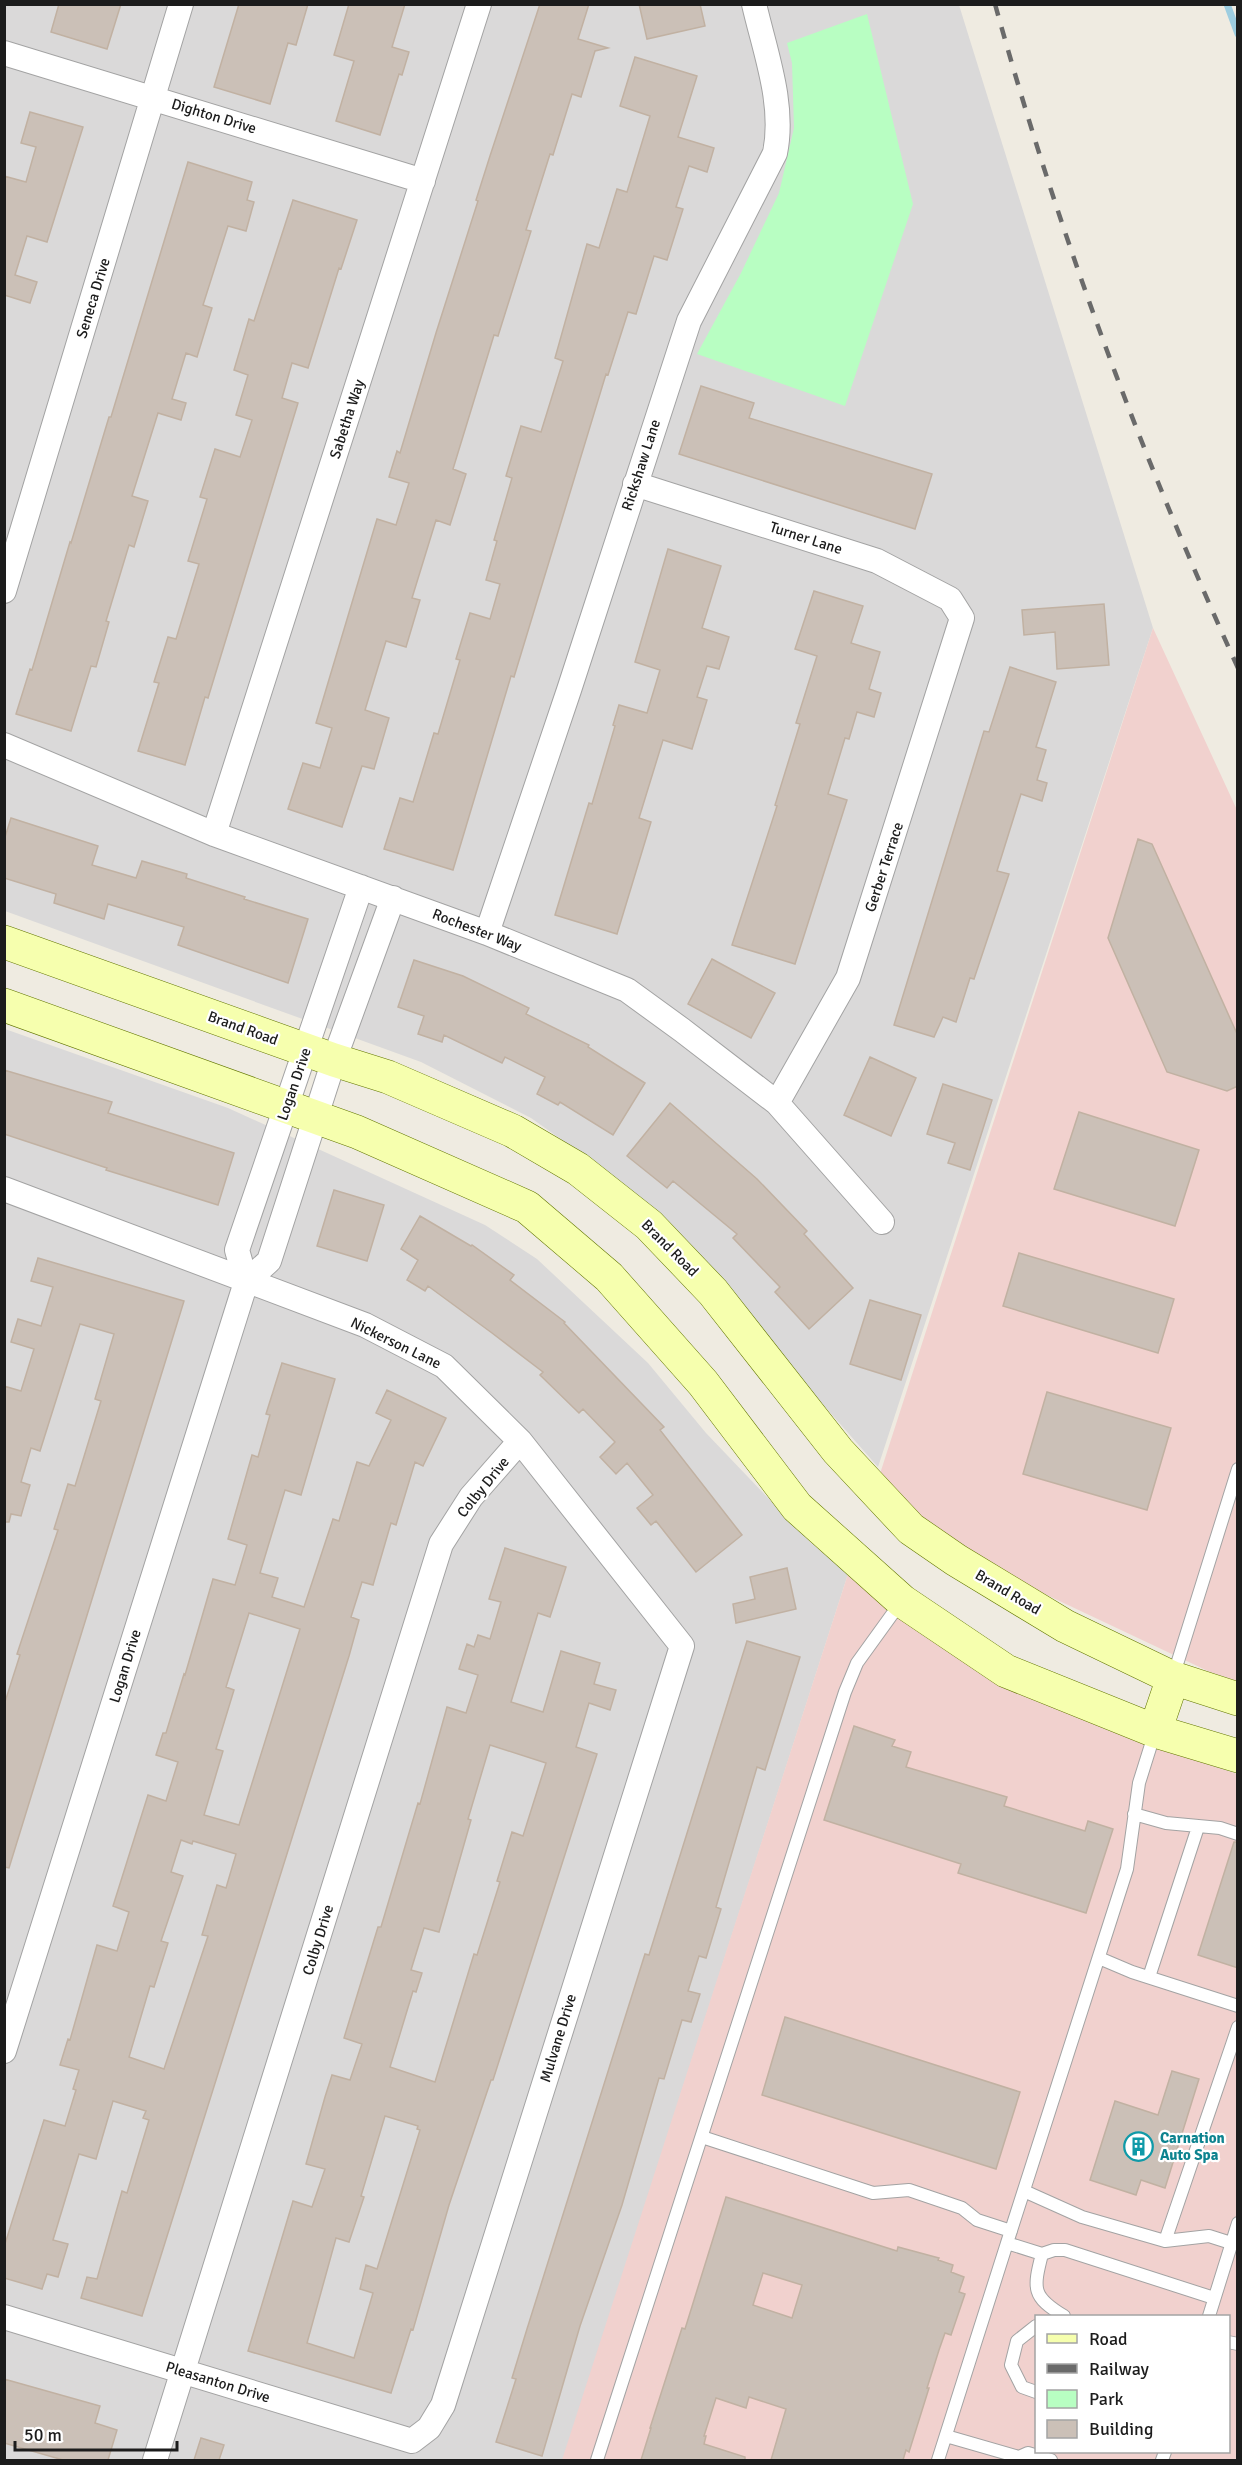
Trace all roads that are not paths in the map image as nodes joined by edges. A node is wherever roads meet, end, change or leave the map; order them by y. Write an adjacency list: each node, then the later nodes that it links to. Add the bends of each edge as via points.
1 (181, 4): 5 (street, Seneca Drive)
2 (479, 4): 6 (street, Sabetha Way)
3 (754, 4): 7 (street, Rickshaw Lane, via 777,108 779,133 775,153 689,321)
4 (4, 53): 5 (street, Dighton Drive)
5 (153, 97): 6 (street, Dighton Drive); 8 (street, Seneca Drive)
6 (423, 181): 11 (street, Sabetha Way)
7 (635, 484): 9 (street, Turner Lane, via 877,561 950,599); 14 (street, Rickshaw Lane)
8 (4, 591)
9 (962, 618): 18 (street, Gerber Terrace, via 848,978)
10 (4, 745): 11 (street, Rochester Way)
11 (214, 834): 12 (street, Rochester Way)
12 (361, 886): 13 (street, Rochester Way); 17 (street, Logan Drive)
13 (393, 898): 14 (street, Rochester Way); 17 (street, Logan Drive)
14 (487, 933): 18 (street, Rochester Way, via 627,990)
15 (4, 942): 17 (main road, Brand Road)
16 (4, 1005): 19 (main road)
17 (319, 1055): 19 (street, Logan Drive); 27 (main road, Brand Road, via 388,1077 513,1131 578,1169 649,1225 713,1292 838,1451 911,1529 1065,1626)
18 (777, 1103): 21 (street, Rochester Way)
19 (300, 1112): 22 (street, Logan Drive, via 269,1261); 22 (street, Logan Drive, via 237,1250); 25 (main road, via 357,1132 527,1207 609,1277 703,1383 797,1507)
20 (4, 1190): 22 (street, Nickerson Lane)
21 (882, 1222)
22 (246, 1282): 23 (street, Nickerson Lane, via 366,1325 444,1366); 38 (street, Logan Drive)
23 (520, 1442): 26 (street, Nickerson Lane); 51 (street, Colby Drive, via 471,1497 441,1544)
24 (1238, 1469): 27 (lane)
25 (902, 1601): 29 (main road, via 1006,1671); 39 (lane, via 857,1663 844,1692)
26 (682, 1646): 53 (street, Mulvane Drive, via 443,2404)
27 (1173, 1678): 28 (main road, Brand Road); 29 (main road)
28 (1238, 1699)
29 (1155, 1731): 30 (main road); 31 (lane)
30 (1238, 1756)
31 (1134, 1814): 32 (lane); 34 (lane, via 1127,1869)
32 (1198, 1827): 33 (lane); 35 (lane)
33 (1238, 1834)
34 (1099, 1958): 35 (lane); 40 (lane)
35 (1149, 1977): 36 (lane)
36 (1238, 2006)
37 (1238, 2027): 43 (lane)
38 (4, 2051)
39 (702, 2137): 42 (lane, via 873,2193 909,2190 962,2208); 57 (lane)
40 (1024, 2191): 42 (lane); 43 (lane, via 1082,2217)
41 (1238, 2223): 44 (lane)
42 (1009, 2237): 45 (lane); 54 (lane)
43 (1165, 2241): 44 (lane, via 1209,2236)
44 (1231, 2243): 46 (lane)
45 (1042, 2254): 46 (lane, via 1065,2250); 47 (lane, via 1036,2277 1037,2293 1046,2306)
46 (1214, 2298): 48 (lane)
47 (1062, 2315)
48 (1209, 2315)
49 (4, 2317): 51 (street, Pleasanton Drive)
50 (1035, 2327): 52 (lane, via 1017,2341 1011,2365 1022,2387)
51 (184, 2371): 53 (street, Pleasanton Drive, via 412,2441); 56 (street, Colby Drive)
52 (1035, 2392)
53 (429, 2428)
54 (946, 2436): 55 (lane); 58 (lane)
55 (1019, 2459): 59 (lane, via 1028,2453)
56 (155, 2460)
57 (597, 2460)
58 (938, 2460)
59 (1051, 2460)

